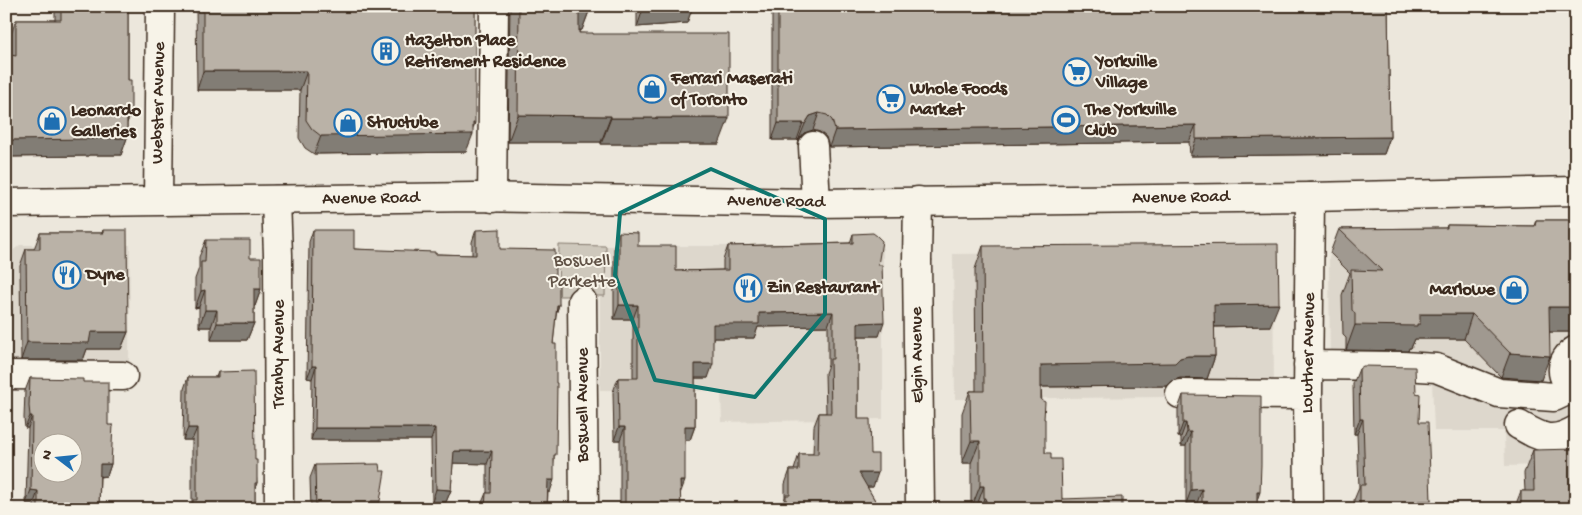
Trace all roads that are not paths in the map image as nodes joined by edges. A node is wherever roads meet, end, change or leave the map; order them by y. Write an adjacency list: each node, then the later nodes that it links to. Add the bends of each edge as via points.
1 (160, 6): 8 (main road, Webster Avenue)
2 (476, 6): 7 (main road)
3 (494, 6): 7 (main road)
4 (813, 146): 12 (main road)
5 (1576, 191): 6 (main road, Avenue Road)
6 (1310, 197): 10 (main road, Avenue Road); 15 (main road, Lowther Avenue)
7 (484, 198): 9 (main road, Avenue Road); 12 (main road, Avenue Road)
8 (158, 200): 9 (main road, Avenue Road); 11 (main road, Avenue Road)
9 (276, 200): 23 (main road, Tranby Avenue)
10 (918, 200): 12 (main road, Avenue Road); 25 (main road, Elgin Avenue)
11 (6, 203)
12 (816, 203)
13 (582, 301): 24 (main road, Boswell Avenue)
14 (1576, 350): 18 (main road, via 1566,358 1562,372)
15 (1308, 365): 18 (main road, via 1436,368 1498,393 1554,397); 20 (main road, Lowther Avenue)
16 (6, 375): 17 (main road)
17 (123, 376)
18 (1574, 388)
19 (1180, 394): 20 (main road)
20 (1308, 395): 26 (main road, Lowther Avenue)
21 (1519, 424): 22 (main road, via 1540,437 1562,438)
22 (1576, 430)
23 (279, 509)
24 (584, 509)
25 (920, 509)
26 (1309, 509)

